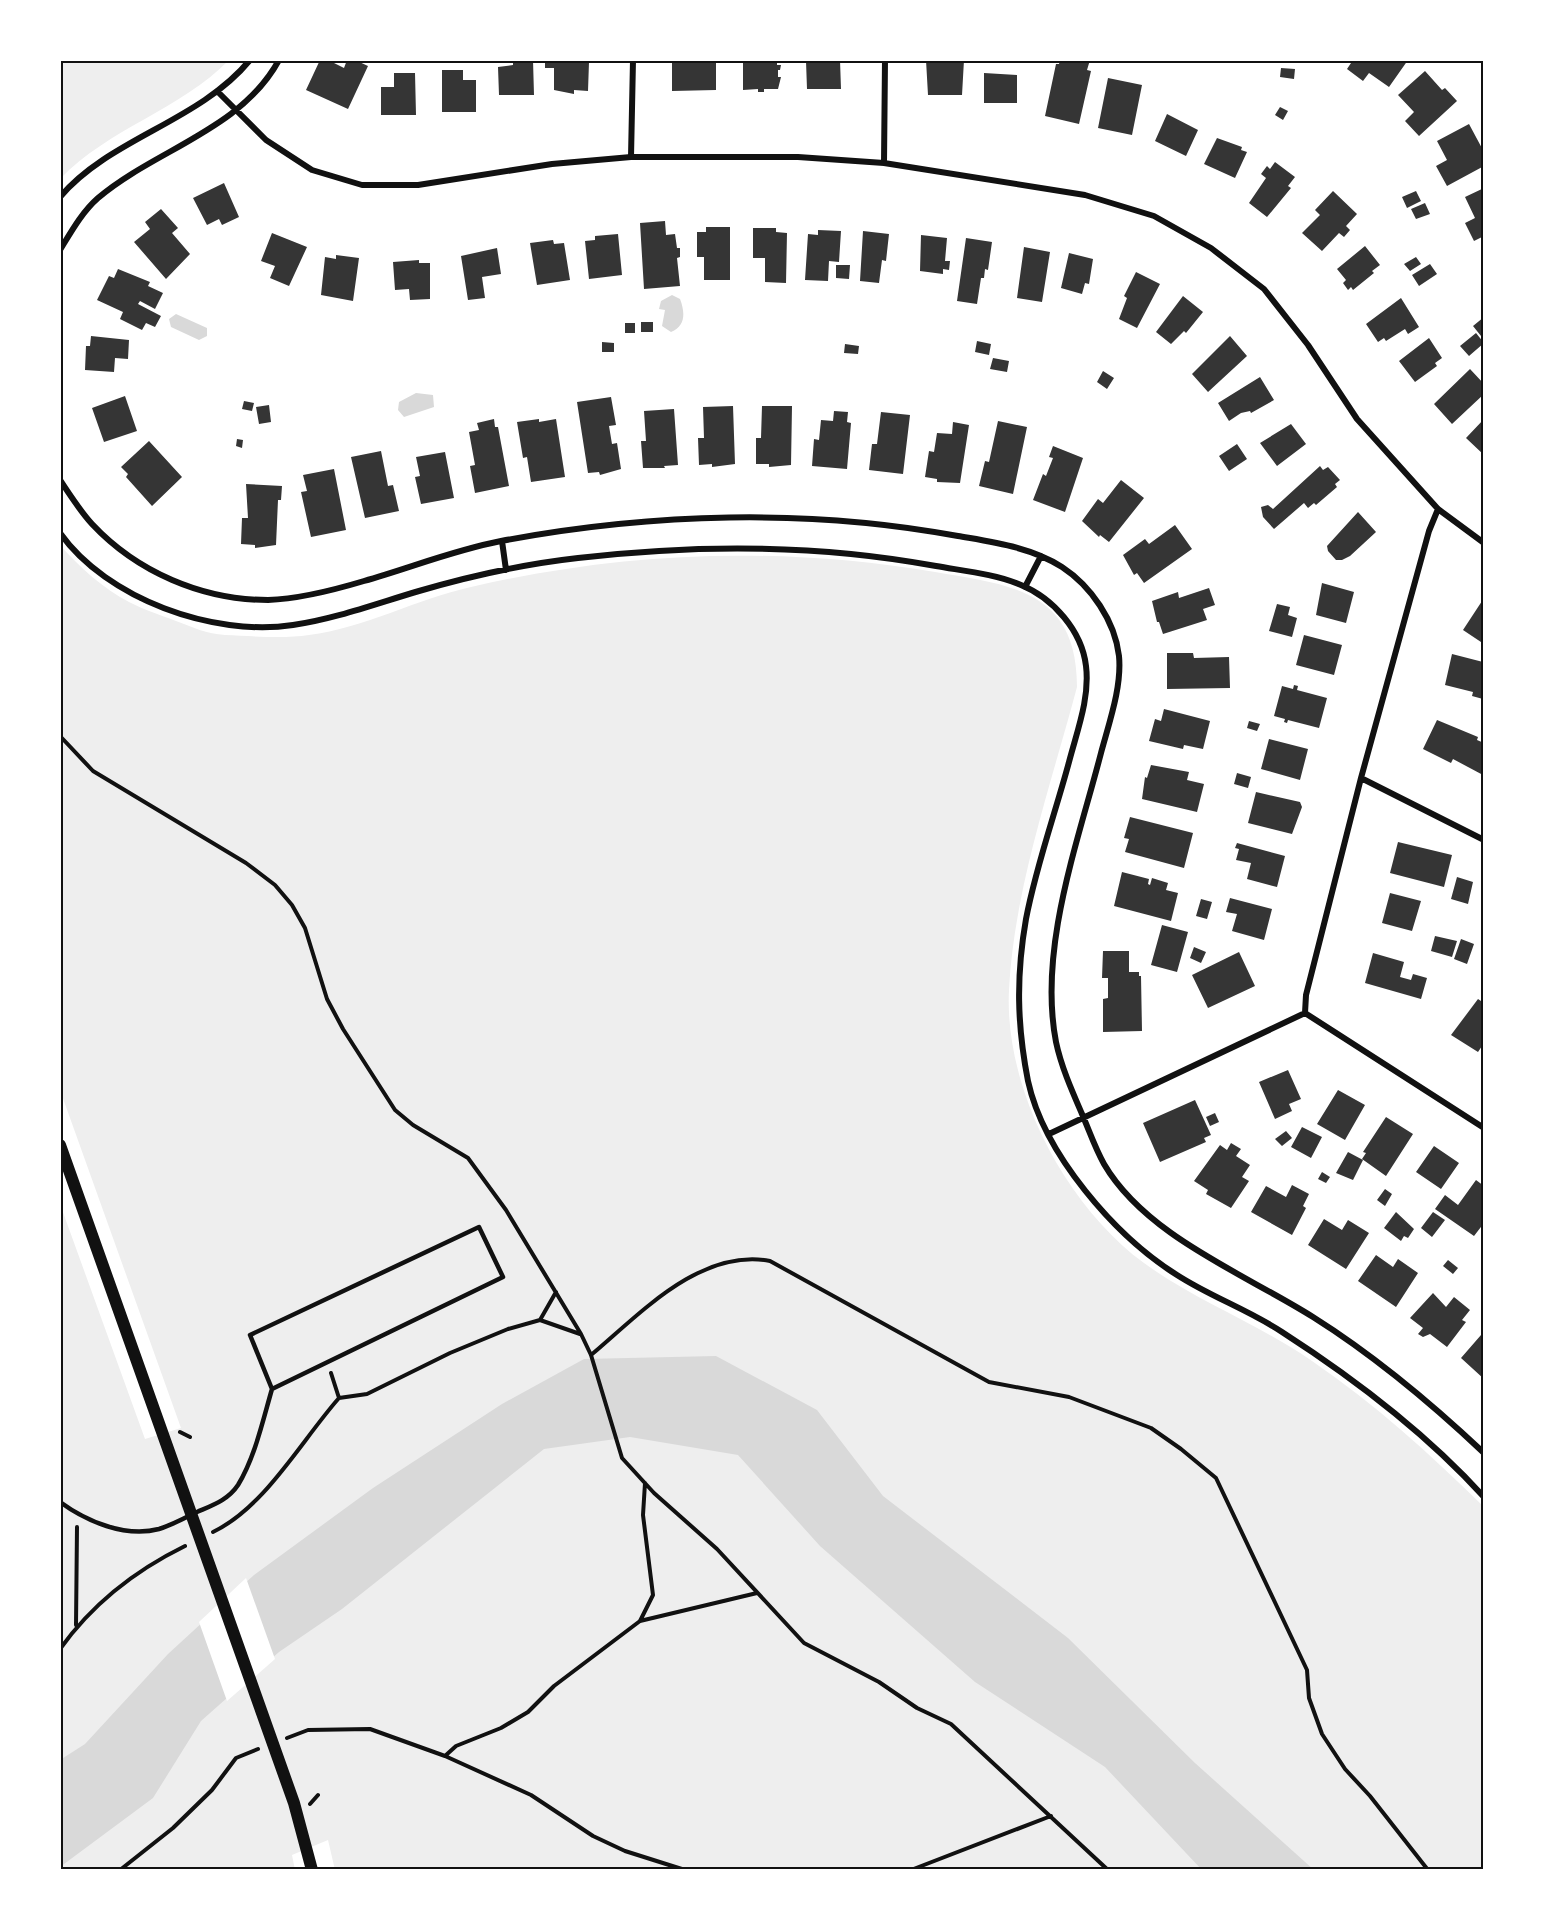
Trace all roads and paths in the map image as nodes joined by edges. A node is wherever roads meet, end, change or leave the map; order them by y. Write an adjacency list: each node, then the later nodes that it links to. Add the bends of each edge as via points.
1 (249, 60): 5 (street)
2 (279, 60): 6 (street, via 270,77)
3 (633, 60): 7 (street)
4 (885, 60): 8 (street)
5 (217, 91): 6 (street); 9 (street, via 98,163 70,184)
6 (235, 111): 7 (street, via 266,140 312,170 362,185 418,185 552,164); 10 (street, via 124,178 96,200)
7 (631, 157): 8 (street, via 798,157)
8 (884, 163): 12 (street, via 1085,195 1154,216 1211,248 1264,289 1308,345 1357,419)
9 (60, 197)
10 (60, 250)
11 (60, 480): 14 (street, via 90,522 117,548 153,573 231,597 270,600 309,594)
12 (1438, 508): 15 (street); 20 (street)
13 (60, 533): 17 (street, via 98,572 134,596 208,621 247,626 290,626)
14 (501, 541): 16 (street, via 693,519 778,519 859,522 941,533 1007,545); 17 (street)
15 (1484, 543)
16 (1041, 556): 18 (street); 23 (street, via 1065,569 1102,608 1119,658 1114,702 1070,875 1053,961 1050,999 1057,1046)
17 (506, 570): 18 (street, via 575,558 664,550 830,550 977,573)
18 (1025, 587): 25 (street, via 1037,592 1077,634 1087,683 1028,912 1018,972 1020,1042 1033,1102)
19 (60, 736): 27 (path, via 93,771 246,863 275,885 305,928 327,999 390,1103 413,1125 468,1158 506,1210)
20 (1361, 778): 21 (street); 22 (street, via 1306,995)
21 (1484, 840)
22 (1305, 1013): 23 (street); 24 (street)
23 (1084, 1118): 25 (street); 34 (street, via 1104,1165 1138,1205 1182,1240 1360,1348)
24 (1484, 1128)
25 (1049, 1134): 36 (street, via 1099,1210 1140,1250 1180,1277 1270,1324 1340,1370 1391,1410)
26 (60, 1145): 46 (main road, via 294,1803)
27 (556, 1292): 28 (path); 29 (path)
28 (540, 1320): 29 (path); 33 (path, via 460,1349 367,1394)
29 (581, 1334): 30 (path)
30 (591, 1355): 35 (path, via 622,1458); 50 (path, via 670,1289 721,1263 751,1257 779,1266 989,1382 1069,1397 1150,1428 1216,1478 1307,1670 1309,1698 1322,1734 1345,1769)
31 (327, 1363): 32 (lane); 32 (lane, via 503,1277 479,1227 250,1335); 33 (path)
32 (272, 1389): 38 (lane, via 238,1484 222,1502 158,1529 106,1526)
33 (339, 1398): 39 (path, via 240,1515)
34 (1484, 1453)
35 (645, 1483): 41 (path, via 717,1549); 42 (path, via 643,1515 652,1595)
36 (1484, 1497)
37 (60, 1502): 38 (lane)
38 (78, 1515): 43 (path)
39 (204, 1537)
40 (195, 1541): 43 (path, via 136,1572)
41 (757, 1593): 42 (path); 45 (path, via 804,1643 951,1724)
42 (639, 1621): 47 (path, via 554,1686 528,1712 456,1746 445,1756 531,1795 593,1836)
43 (76, 1626): 44 (path)
44 (60, 1649)
45 (1051, 1816): 48 (path); 49 (path)
46 (312, 1870)
47 (685, 1870)
48 (911, 1870)
49 (1108, 1870)
50 (1428, 1870)

